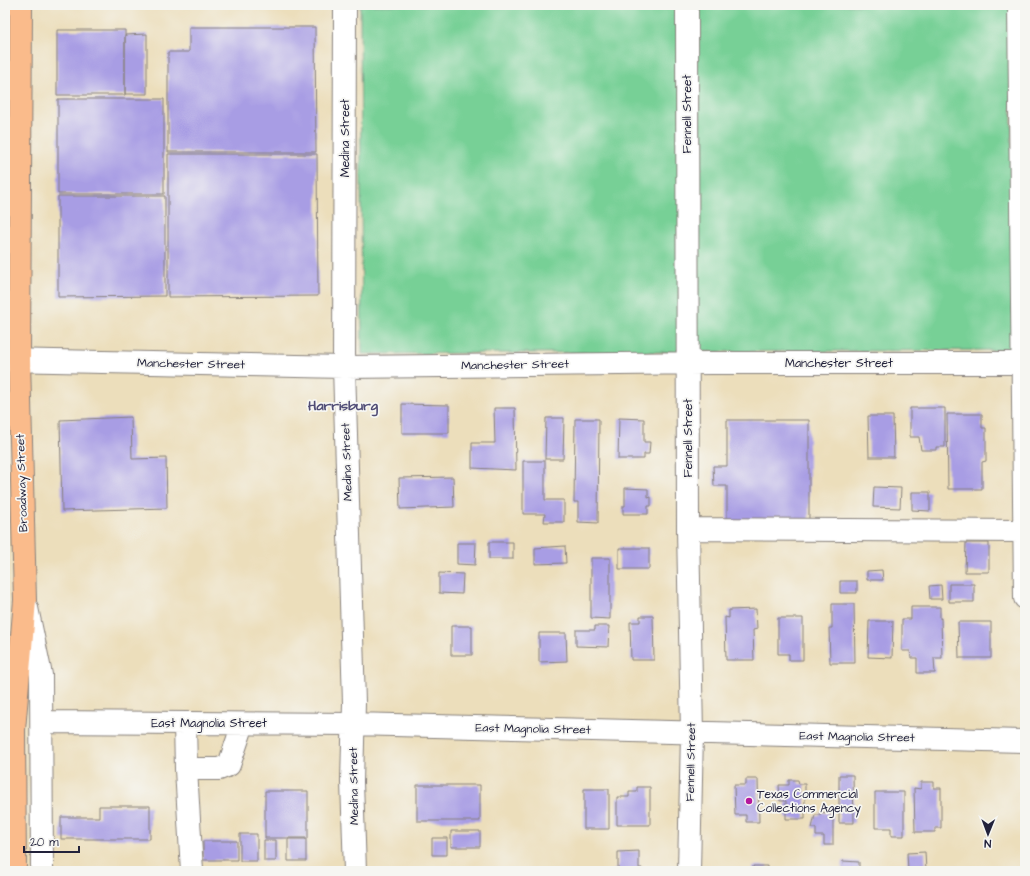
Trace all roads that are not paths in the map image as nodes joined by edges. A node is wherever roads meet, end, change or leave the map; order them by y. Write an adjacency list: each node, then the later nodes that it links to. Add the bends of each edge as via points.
1 (21, 5): 5 (main road, Broadway Street)
2 (345, 5): 8 (street, Medina Street)
3 (687, 5): 6 (street, Fennell Street)
4 (1020, 5): 7 (street)
5 (12, 360): 8 (street, Manchester Street); 12 (main road, Broadway Street)
6 (688, 363): 7 (street, Manchester Street); 8 (street, Manchester Street); 9 (street, Fennell Street)
7 (1024, 363): 10 (street)
8 (344, 367): 16 (street, Medina Street)
9 (688, 529): 10 (street); 17 (street, Fennell Street)
10 (1024, 531): 11 (street)
11 (1025, 598)
12 (25, 600): 13 (street, Broadway Street, via 40,675); 20 (main road, Broadway Street, via 14,730)
13 (42, 722): 14 (street, East Magnolia Street); 21 (street, Broadway Street)
14 (186, 723): 15 (street, East Magnolia Street); 19 (street)
15 (243, 724): 16 (street, East Magnolia Street); 19 (street, via 229,765 219,769)
16 (353, 724): 17 (street, East Magnolia Street); 23 (street, Medina Street, via 352,782)
17 (692, 733): 18 (street, East Magnolia Street); 24 (street, Fennell Street)
18 (1025, 741)
19 (186, 769): 22 (street)
20 (15, 871)
21 (42, 871)
22 (192, 871)
23 (356, 871)
24 (689, 871)

